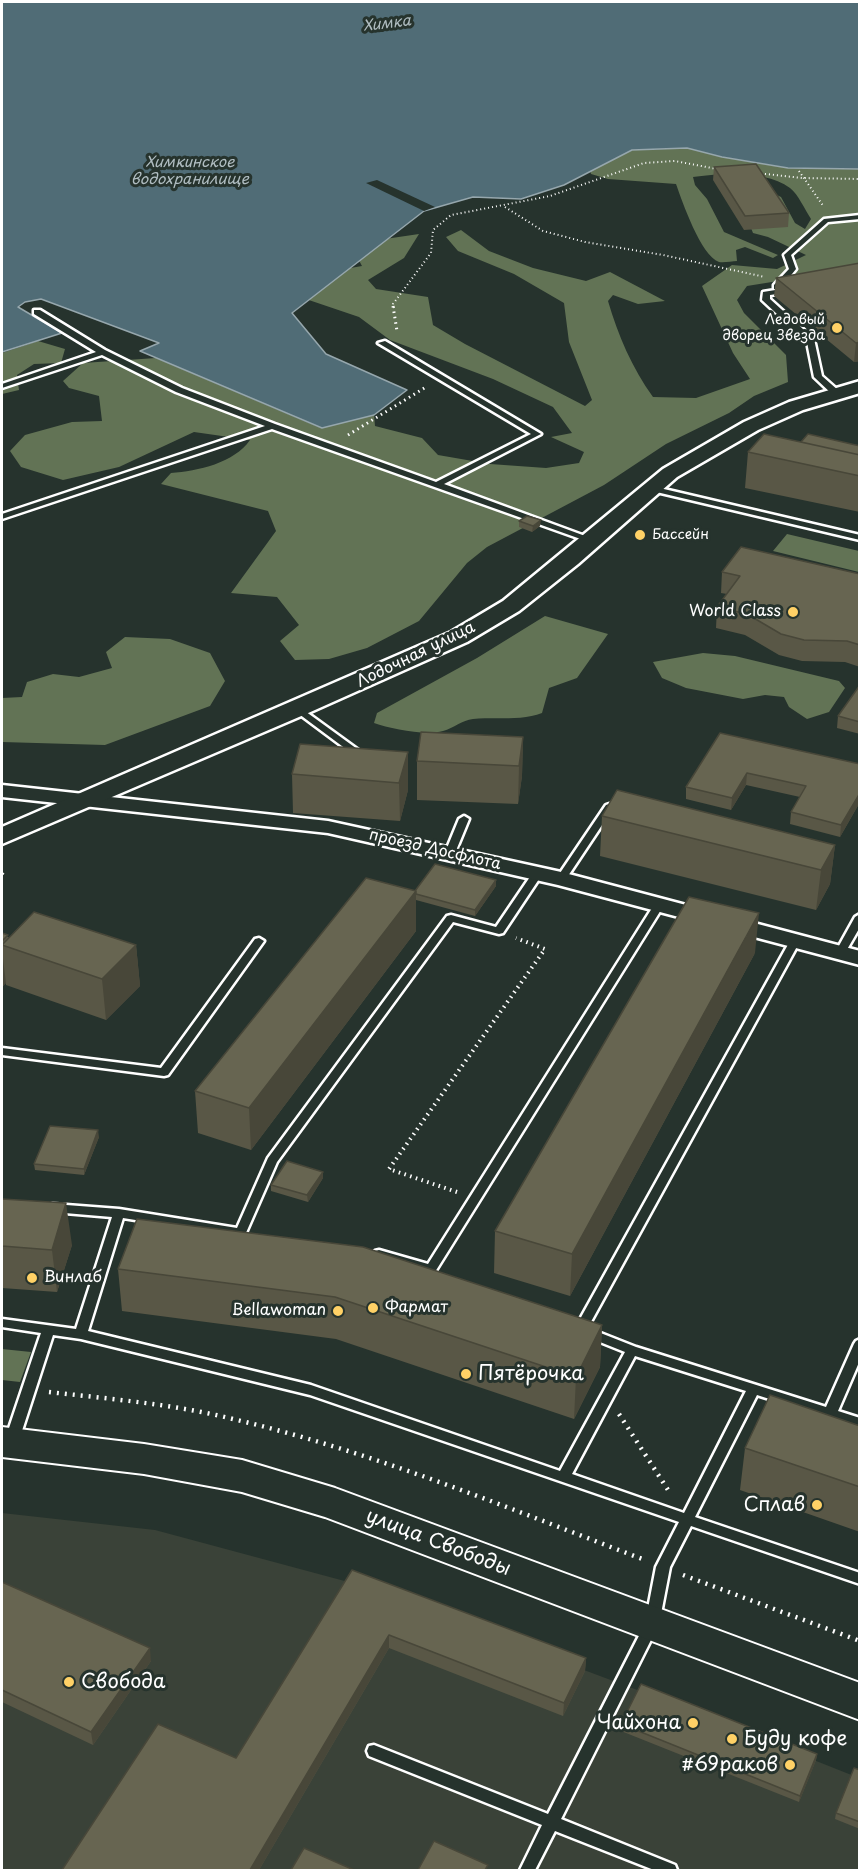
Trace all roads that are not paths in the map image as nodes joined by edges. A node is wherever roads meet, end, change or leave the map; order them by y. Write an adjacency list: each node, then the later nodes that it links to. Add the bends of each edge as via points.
1 (860, 217): 3 (lane, via 825,220 801,239 787,255 793,269)
2 (801, 287): 3 (lane)
3 (766, 294): 9 (lane, via 766,300 811,341 818,377)
4 (37, 312): 6 (lane)
5 (382, 343): 11 (lane, via 537,434)
6 (102, 352): 7 (lane); 10 (lane, via 179,390)
7 (2, 386)
8 (860, 387): 9 (street, Лодочная улица)
9 (836, 393): 12 (street, Лодочная улица, via 751,426)
10 (272, 426): 11 (lane); 13 (lane)
11 (438, 484): 15 (lane)
12 (651, 488): 14 (lane); 15 (street, Лодочная улица)
13 (2, 517)
14 (860, 538)
15 (592, 540): 16 (street, Лодочная улица, via 511,606 459,637)
16 (298, 709): 17 (lane, via 365,759); 19 (street, Лодочная улица)
17 (375, 760)
18 (2, 791): 19 (street, проезд Досфлота)
19 (91, 799): 22 (street, Лодочная улица); 23 (street, проезд Досфлота, via 328,827)
20 (622, 807): 25 (lane, via 611,804)
21 (464, 819): 23 (lane)
22 (2, 836)
23 (450, 853): 24 (street, проезд Досфлота)
24 (538, 873): 25 (street, проезд Досфлота); 33 (lane, via 499,931 451,918 272,1161 247,1233)
25 (561, 879): 26 (street, проезд Досфлота)
26 (659, 905): 29 (street, проезд Досфлота); 34 (lane, via 475,1198 436,1271 393,1256)
27 (860, 917): 30 (lane)
28 (259, 941): 31 (lane, via 164,1072)
29 (795, 941): 30 (street, проезд Досфлота); 39 (lane, via 575,1328)
30 (850, 955)
31 (2, 1052)
32 (37, 1207): 33 (lane)
33 (118, 1213): 37 (lane)
34 (370, 1253)
35 (2, 1323): 36 (lane)
36 (49, 1329): 37 (lane); 43 (lane)
37 (81, 1334): 44 (lane, via 311,1390)
38 (860, 1344): 41 (lane)
39 (632, 1350): 40 (lane); 44 (lane)
40 (753, 1390): 41 (lane); 45 (lane)
41 (830, 1414): 42 (lane)
42 (860, 1423)
43 (6, 1443): 47 (main road, улица Свободы, via 144,1459 242,1476 335,1504)
44 (564, 1476): 45 (lane)
45 (687, 1519): 46 (lane); 47 (lane, via 663,1567)
46 (860, 1579)
47 (652, 1624): 48 (main road, улица Свободы); 50 (lane)
48 (860, 1702)
49 (375, 1751): 50 (lane)
50 (551, 1823): 51 (lane); 52 (lane)
51 (527, 1870)
52 (670, 1870)

